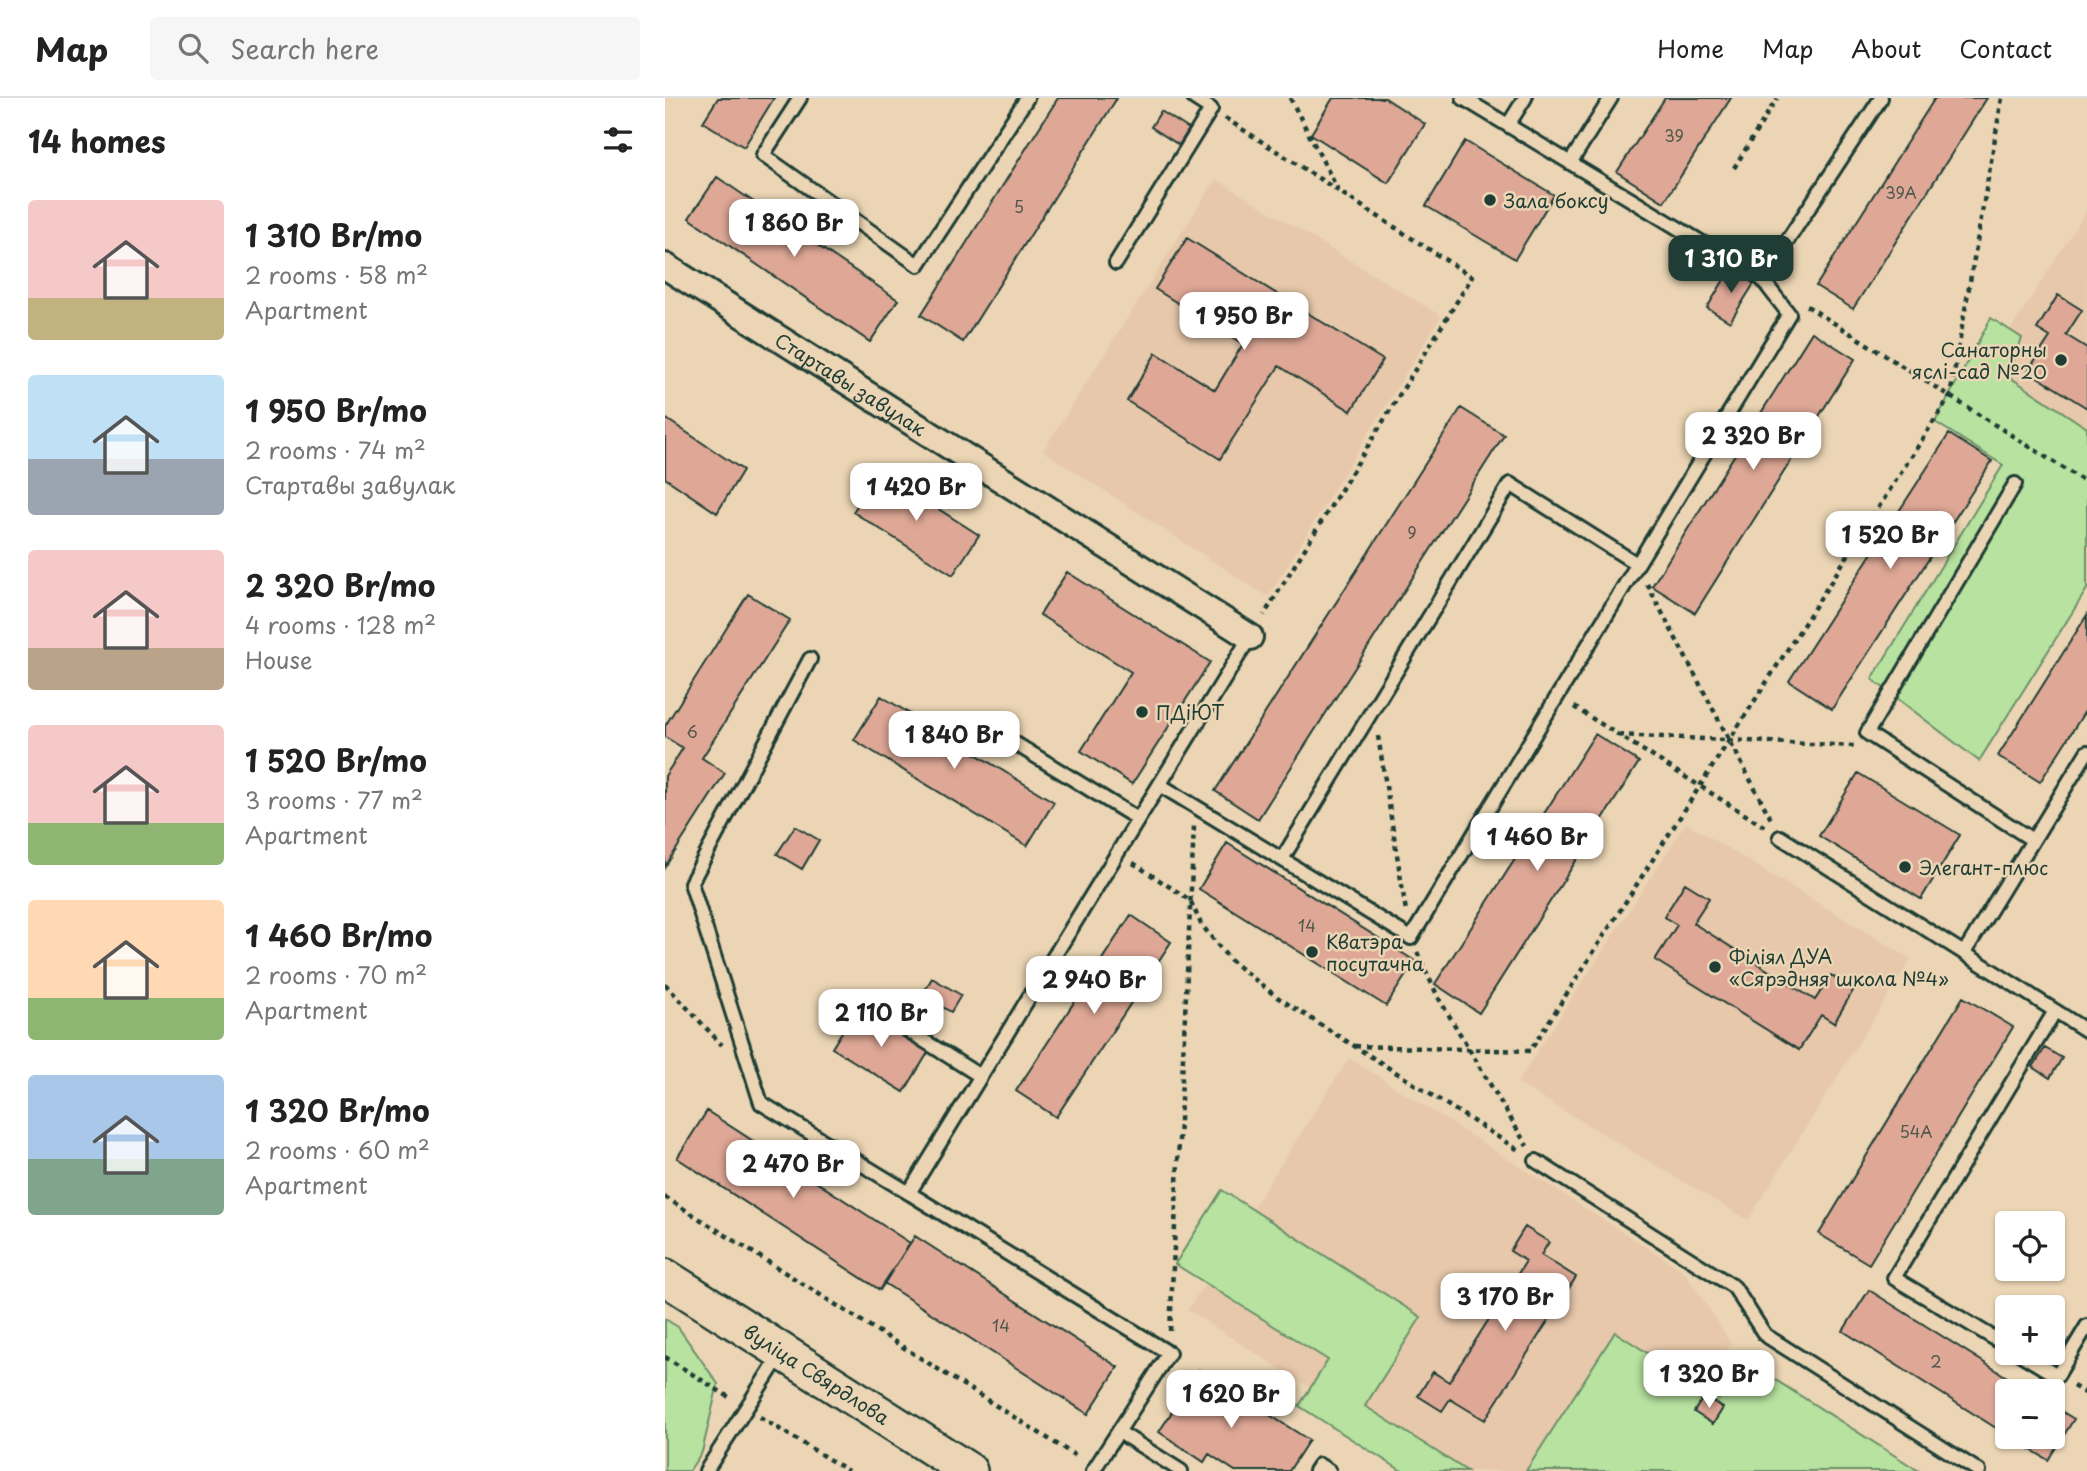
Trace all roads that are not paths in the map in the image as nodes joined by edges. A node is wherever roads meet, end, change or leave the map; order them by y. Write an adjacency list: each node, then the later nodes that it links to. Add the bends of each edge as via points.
1 (800, 98): 2 (lane, via 763,155 918,265)
2 (1027, 98)
3 (1194, 98): 10 (lane, via 1211,109)
4 (1463, 98): 8 (lane)
5 (1525, 98): 8 (lane)
6 (1611, 98): 9 (lane)
7 (1881, 98): 12 (lane)
8 (1508, 125): 9 (lane)
9 (1570, 163): 12 (lane)
10 (1116, 263)
11 (665, 266): 15 (street, Стартавы завулак)
12 (1762, 279): 14 (lane, via 1789,314)
13 (2014, 484): 22 (lane, via 1867,733)
14 (1637, 564): 23 (lane, via 1411,938); 23 (lane, via 1510,484)
15 (1250, 637): 19 (lane)
16 (810, 659): 30 (lane, via 691,883 761,1103)
17 (985, 725): 20 (lane)
18 (2087, 752): 22 (lane)
19 (1160, 785): 20 (lane); 23 (lane)
20 (1138, 819): 28 (lane)
21 (1780, 837): 24 (lane)
22 (2031, 839): 24 (lane)
23 (1282, 859)
24 (1964, 953): 26 (lane)
25 (861, 1001): 28 (lane)
26 (2056, 1011): 27 (lane); 33 (lane, via 1894,1279)
27 (2087, 1031)
28 (980, 1076): 30 (lane)
29 (1536, 1161): 40 (lane, via 1734,1287 1765,1335)
30 (909, 1193): 38 (lane, via 1169,1353)
31 (665, 1277): 34 (main road, вуліца Свярдлова)
32 (2087, 1326): 35 (lane)
33 (1995, 1339)
34 (782, 1352): 41 (lane); 42 (main road, вуліца Свярдлова)
35 (2065, 1363)
36 (2039, 1365): 37 (lane, via 2057,1376)
37 (2064, 1365)
38 (1119, 1432): 39 (lane); 43 (lane)
39 (1094, 1469)
40 (1972, 1469)
41 (706, 1471)
42 (969, 1471)
43 (1181, 1471)
44 (1315, 1471): 45 (lane, via 1319,1465)
45 (1329, 1471)

